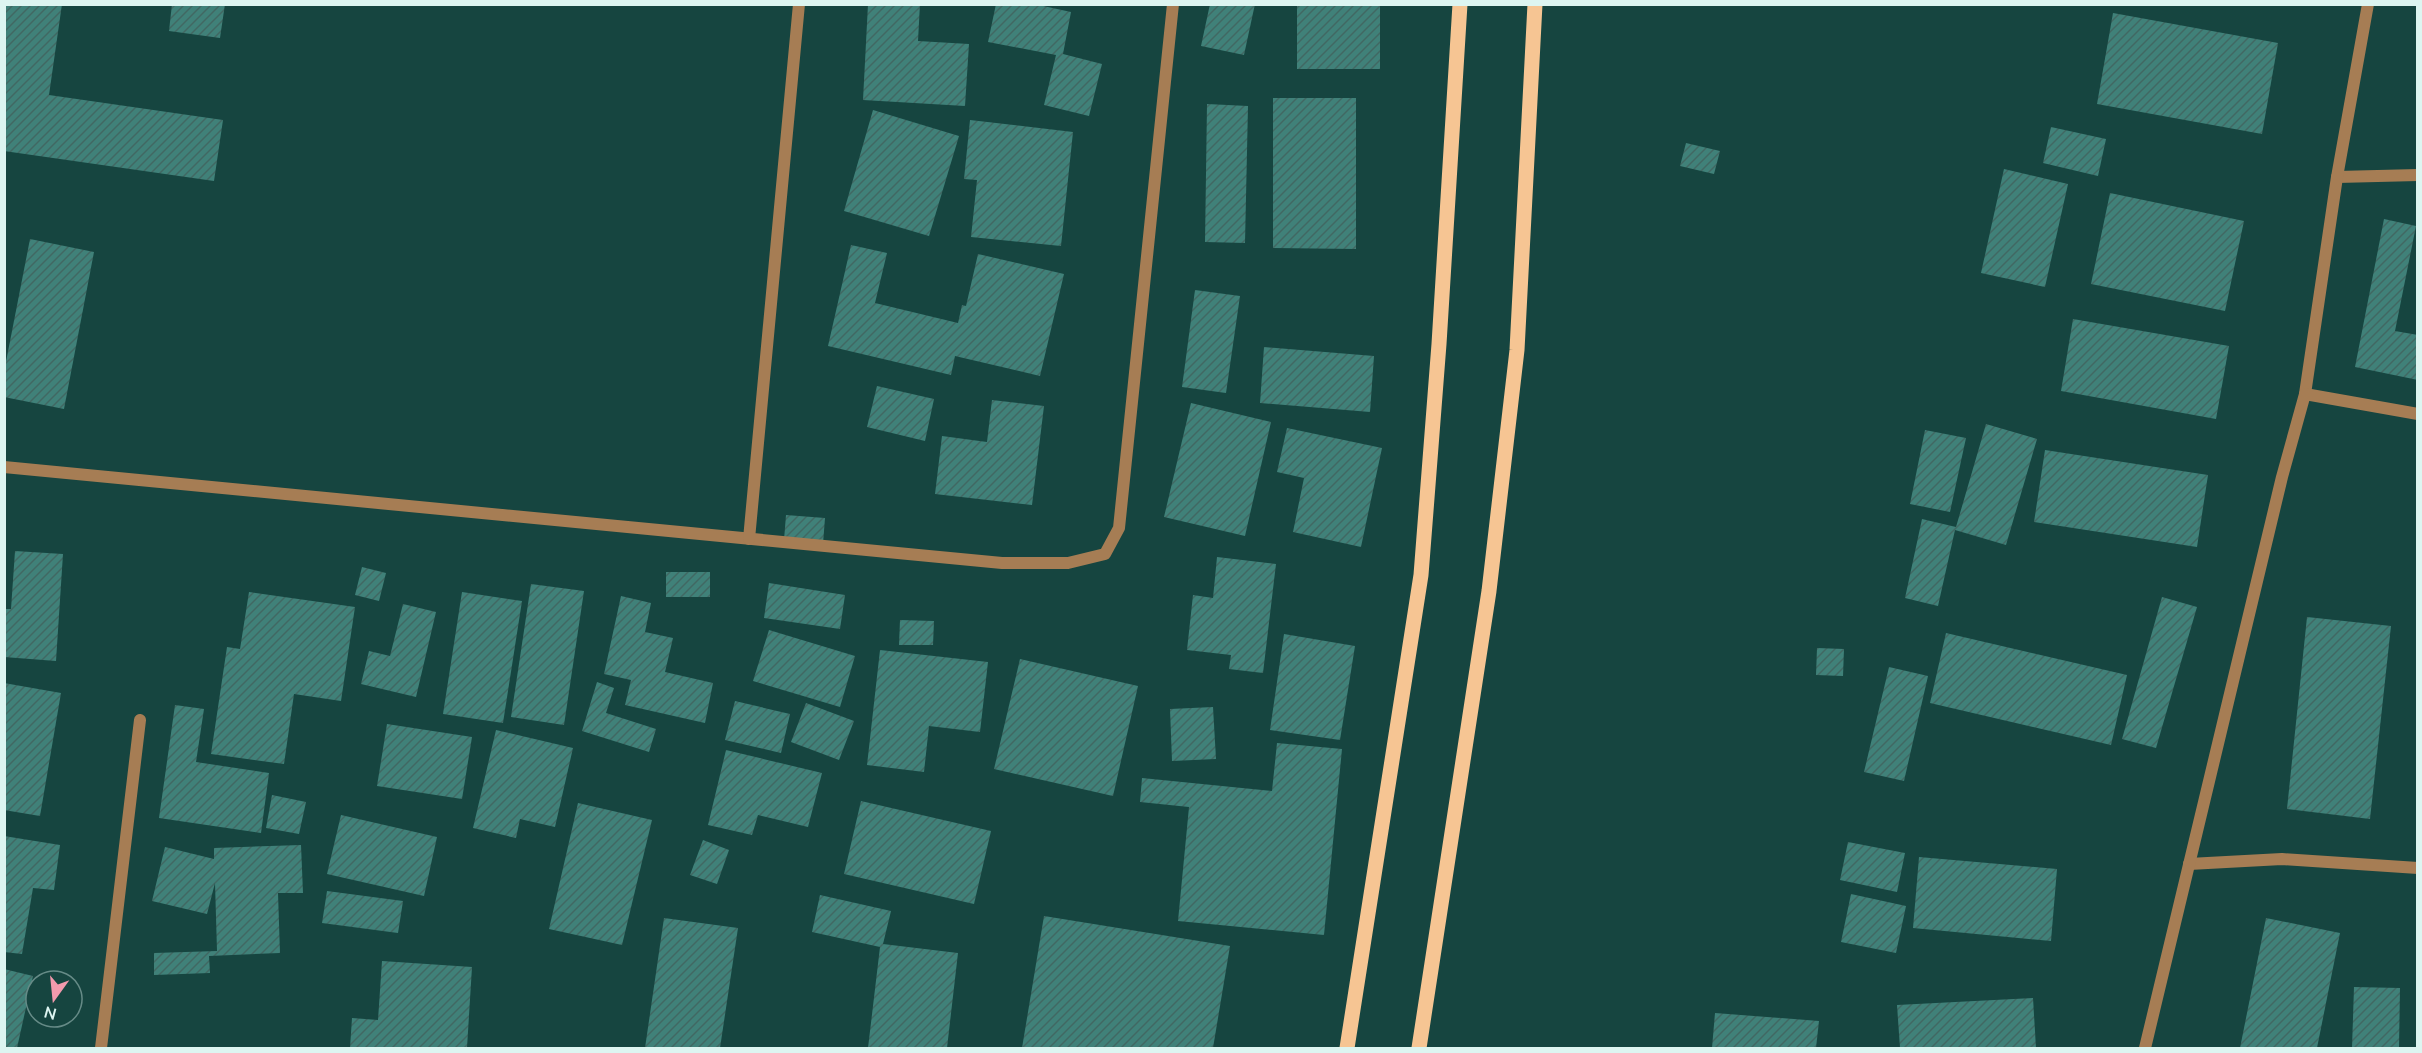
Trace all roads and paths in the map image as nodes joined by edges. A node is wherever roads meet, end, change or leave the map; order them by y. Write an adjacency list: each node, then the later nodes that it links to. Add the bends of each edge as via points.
1 (800, 4): 11 (street)
2 (1173, 4): 11 (street, via 1119,528 1105,554 1068,563 1002,563)
3 (1460, 4): 16 (main road, via 1421,575)
4 (1534, 4): 17 (main road, via 1517,350 1489,591)
5 (2368, 4): 7 (street)
6 (2418, 175): 7 (street)
7 (2337, 177): 8 (street)
8 (2305, 394): 9 (street); 13 (street)
9 (2418, 414)
10 (4, 467): 11 (street)
11 (749, 539)
12 (140, 720): 15 (street)
13 (2189, 864): 14 (street, via 2282,859); 18 (street)
14 (2418, 868)
15 (101, 1048)
16 (1347, 1048)
17 (1419, 1048)
18 (2145, 1048)

